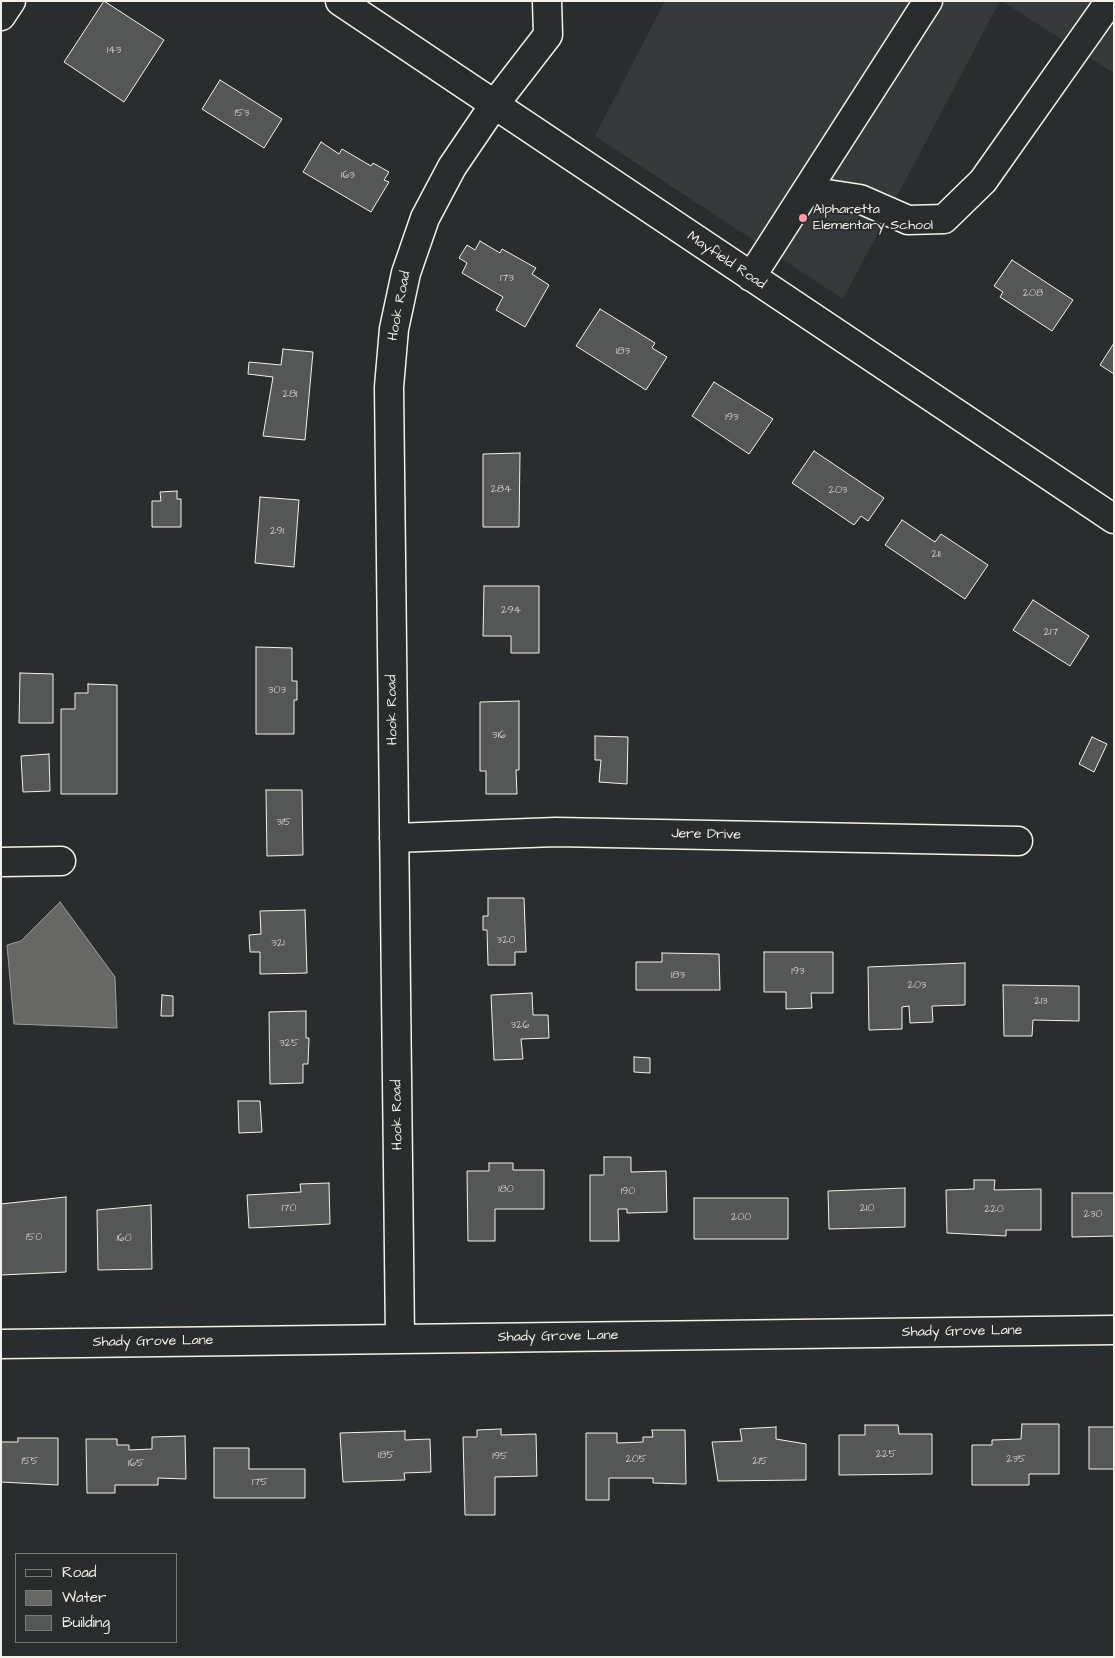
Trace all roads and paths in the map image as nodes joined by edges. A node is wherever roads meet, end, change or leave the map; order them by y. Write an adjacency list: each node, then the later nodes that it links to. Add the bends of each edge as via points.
1 (11, 1): 6 (street)
2 (340, 1): 7 (street, Mayfield Road)
3 (547, 1): 7 (street, Hook Road, via 548,35)
4 (928, 1): 8 (street)
5 (1110, 1): 8 (street, via 976,188 944,219 908,220 860,199)
6 (1, 16)
7 (494, 105): 9 (street, Mayfield Road); 11 (street, Hook Road, via 452,167 425,218 406,273 394,329 389,387)
8 (806, 191): 9 (street)
9 (751, 277): 10 (street, Mayfield Road)
10 (1114, 519)
11 (394, 838): 12 (street, Jere Drive, via 556,832); 16 (street, Hook Road)
12 (1018, 841)
13 (1, 862): 14 (street)
14 (61, 862)
15 (1114, 1330): 16 (street, Shady Grove Lane)
16 (400, 1339): 17 (street, Shady Grove Lane)
17 (1, 1344)

